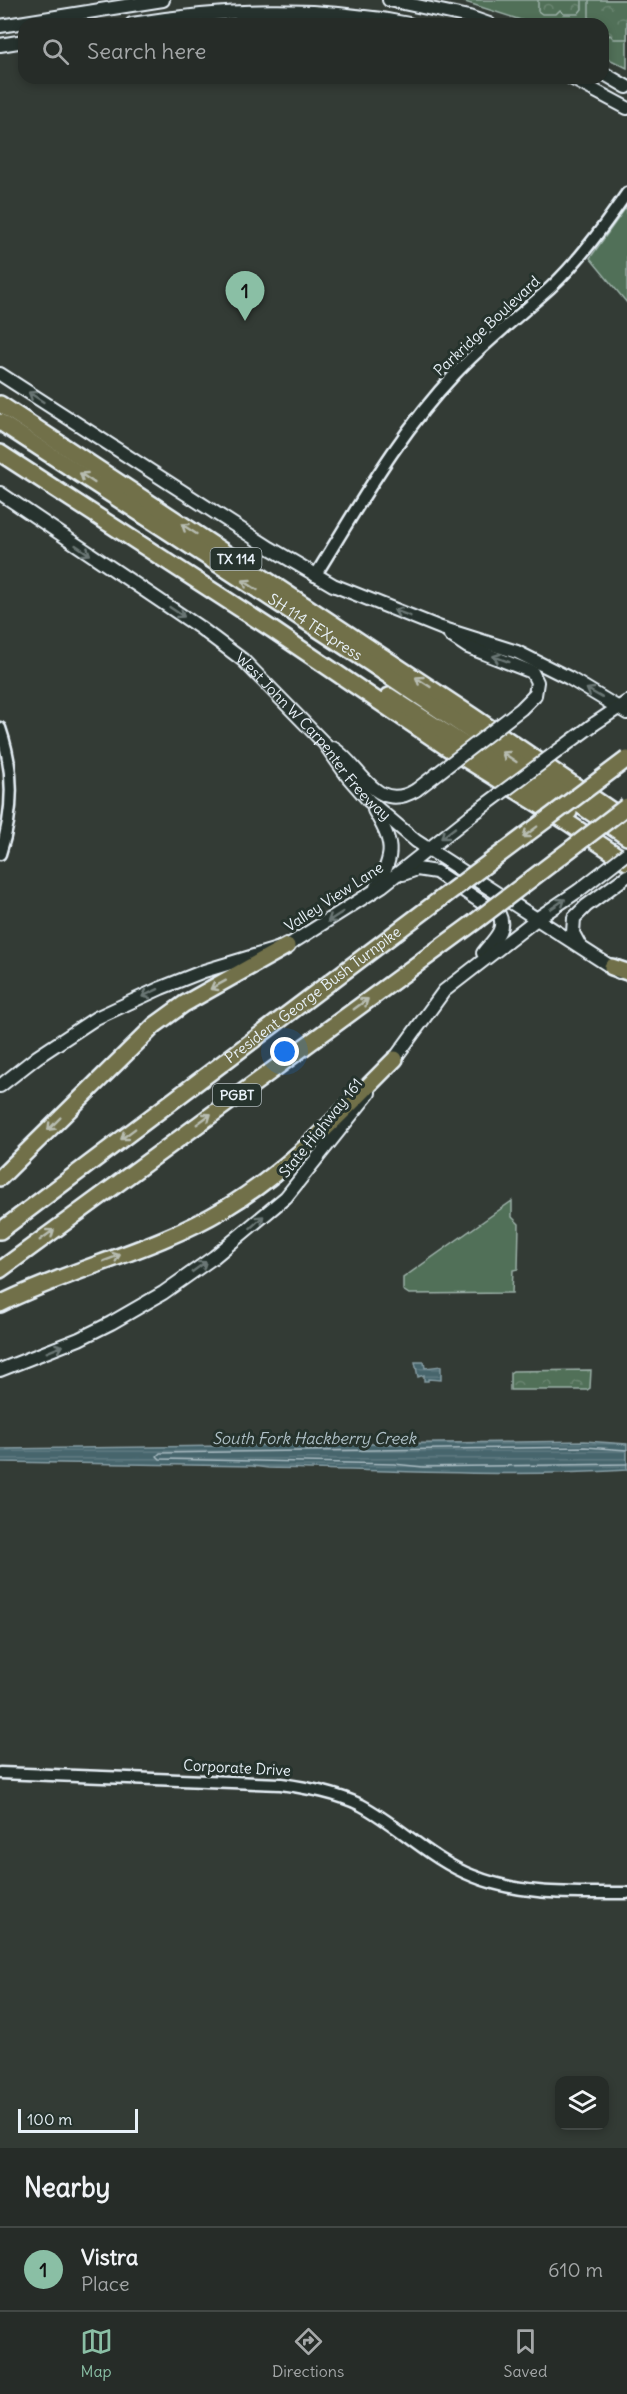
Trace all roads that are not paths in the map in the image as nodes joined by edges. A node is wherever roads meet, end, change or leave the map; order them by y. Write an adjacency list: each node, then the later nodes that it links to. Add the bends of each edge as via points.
1 (163, 0): 4 (main road)
2 (384, 0): 6 (main road)
3 (389, 0): 7 (main road)
4 (50, 18)
5 (172, 18): 6 (main road, via 249,10 319,11)
6 (379, 18)
7 (472, 18)
8 (18, 23): 9 (main road)
9 (0, 26)
10 (18, 42): 11 (main road)
11 (0, 45)
12 (609, 76): 14 (main road)
13 (582, 84): 15 (main road)
14 (627, 87)
15 (627, 108)
16 (627, 193): 24 (street, Parkridge Boulevard, via 551,287 472,356 431,400)
17 (0, 374): 24 (main road, one-way to 17)
18 (0, 404): 33 (highway, TX 114, one-way to 18)
19 (0, 416): 22 (highway)
20 (0, 422): 22 (highway, SH 114 TEXpress)
21 (0, 453): 26 (highway, TX 114)
22 (55, 457): 35 (highway, SH 114 TEXpress, one-way to 22)
23 (0, 493): 29 (main road, West John W Carpenter Freeway, one-way to 29, via 243,660)
24 (315, 576): 25 (main road, one-way to 24)
25 (441, 628): 27 (main road, one-way to 25, via 517,651); 29 (main road, one-way to 25, bridge, via 340,753 376,791 390,798 404,797 535,695 537,682 532,672 468,647)
26 (273, 630): 34 (highway, TX 114, via 446,747); 37 (highway, SH 114 TEXpress, via 290,633)
27 (624, 707): 36 (main road, Valley View Lane, one-way to 36, bridge, via 594,724)
28 (0, 728): 38 (street, via 11,770 12,798)
29 (324, 743): 31 (main road, West John W Carpenter Freeway)
30 (625, 760): 52 (highway, President George Bush Turnpike / PGBT, one-way to 52, bridge)
31 (369, 801): 36 (main road, West John W Carpenter Freeway); 41 (main road, via 391,846 388,867)
32 (627, 807): 33 (highway, bridge)
33 (620, 818): 53 (highway, PGBT, one-way to 33, bridge)
34 (567, 822): 39 (highway, TX 114); 40 (highway)
35 (627, 837)
36 (428, 849): 41 (main road, Valley View Lane); 42 (main road, West John W Carpenter Freeway)
37 (627, 851): 42 (main road, State Highway 161, one-way to 37, bridge, via 579,891)
38 (0, 854)
39 (627, 862)
40 (627, 876): 44 (main road, via 574,918 573,933)
41 (378, 889): 43 (main road, Valley View Lane, one-way to 43); 45 (main road, via 411,870 429,870 499,914 500,932)
42 (538, 918): 44 (main road, West John W Carpenter Freeway); 45 (main road, State Highway 161)
43 (287, 946): 50 (main road, Valley View Lane, one-way to 50, via 204,971 96,1018); 51 (highway, one-way to 51, via 184,1004 155,1025)
44 (580, 946): 46 (main road, West John W Carpenter Freeway)
45 (476, 964): 49 (main road, State Highway 161, via 444,991)
46 (612, 967): 47 (highway); 48 (main road, West John W Carpenter Freeway)
47 (627, 972)
48 (627, 978)
49 (395, 1059): 54 (highway, one-way to 49, via 184,1229 238,1201 278,1172 338,1118); 55 (main road, State Highway 161, one-way to 49, via 111,1323 181,1281 243,1234 286,1197)
50 (0, 1086)
51 (0, 1178)
52 (0, 1232)
53 (0, 1270)
54 (0, 1304)
55 (0, 1370)
56 (0, 1773): 57 (street, Corporate Drive, via 281,1784 311,1789 360,1805 428,1852 472,1876 513,1889 543,1893)
57 (627, 1893)

